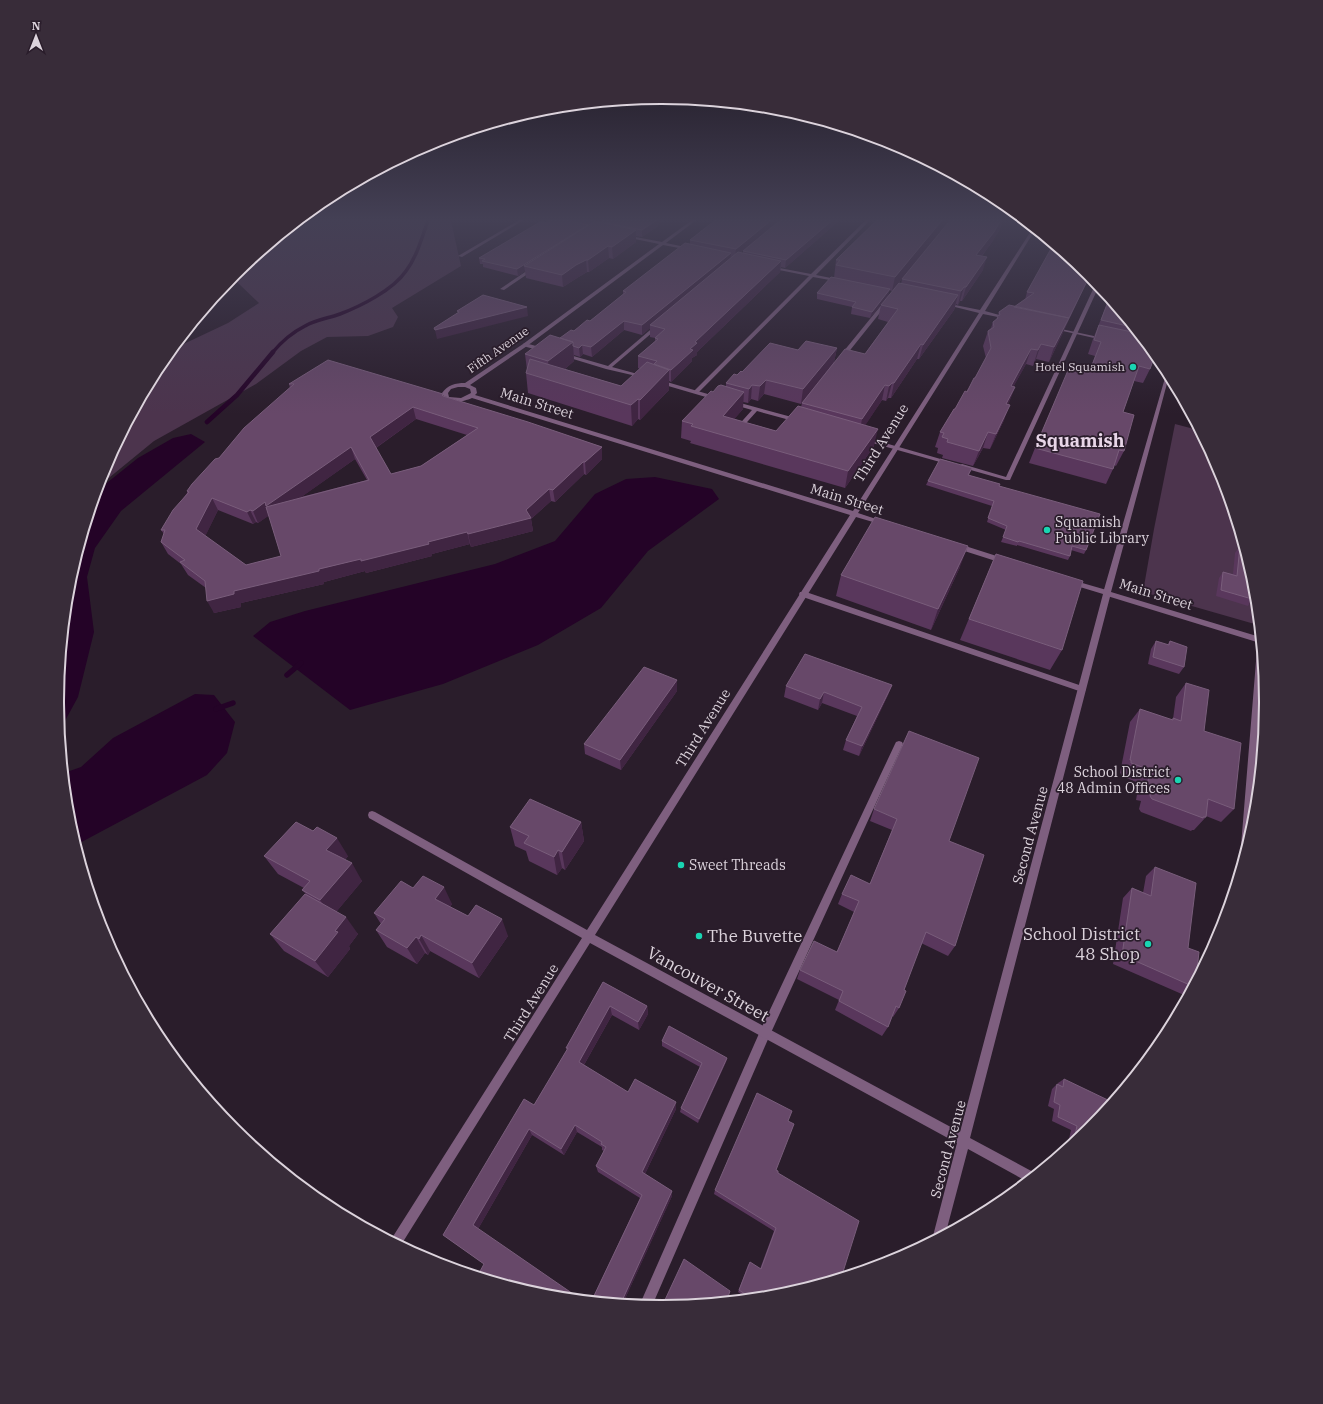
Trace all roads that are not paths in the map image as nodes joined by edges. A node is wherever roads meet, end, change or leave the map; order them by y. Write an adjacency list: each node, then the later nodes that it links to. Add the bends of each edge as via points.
1 (511, 284): 5 (street)
2 (606, 284): 15 (street, Fifth Avenue)
3 (804, 284): 22 (street)
4 (999, 284): 9 (street, Third Avenue)
5 (502, 289)
6 (1094, 291): 13 (street)
7 (889, 299): 18 (street)
8 (938, 302): 9 (street)
9 (980, 312): 10 (street); 30 (street, Third Avenue)
10 (1015, 319)
11 (663, 321): 19 (street)
12 (1046, 326): 13 (street)
13 (1076, 333): 14 (street); 30 (street, via 1008,479)
14 (1112, 341)
15 (525, 344): 16 (street); 21 (street, Fifth Avenue)
16 (548, 351)
17 (555, 353): 19 (street)
18 (836, 365)
19 (608, 368): 22 (street)
20 (1165, 382): 36 (street, Second Avenue)
21 (466, 386): 23 (street, via 473,388); 23 (street, via 449,388 445,396 459,400)
22 (696, 392): 24 (street)
23 (472, 396): 31 (street, Main Street)
24 (756, 409): 26 (street); 28 (street, via 736,430)
25 (797, 413): 26 (street)
26 (793, 419): 27 (street)
27 (800, 421)
28 (743, 432)
29 (858, 438): 30 (street)
30 (895, 448): 31 (street, Third Avenue)
31 (853, 514): 32 (street, Main Street); 37 (street, Third Avenue)
32 (888, 525)
33 (949, 544): 34 (street)
34 (1010, 562)
35 (1063, 579): 36 (street, Main Street)
36 (1107, 593): 38 (street, Main Street); 40 (street, Second Avenue)
37 (803, 594): 40 (street); 44 (street, Third Avenue)
38 (1255, 639)
39 (1258, 682): 43 (street)
40 (1082, 689): 46 (street, Second Avenue)
41 (899, 744): 45 (street)
42 (372, 815): 44 (street, Vancouver Street)
43 (1248, 818)
44 (589, 937): 45 (street, Vancouver Street); 49 (street, Third Avenue)
45 (765, 1033): 46 (street, Vancouver Street); 50 (street)
46 (965, 1141): 47 (street, Vancouver Street); 48 (street, Second Avenue)
47 (1027, 1175)
48 (941, 1230)
49 (398, 1239)
50 (648, 1299)

